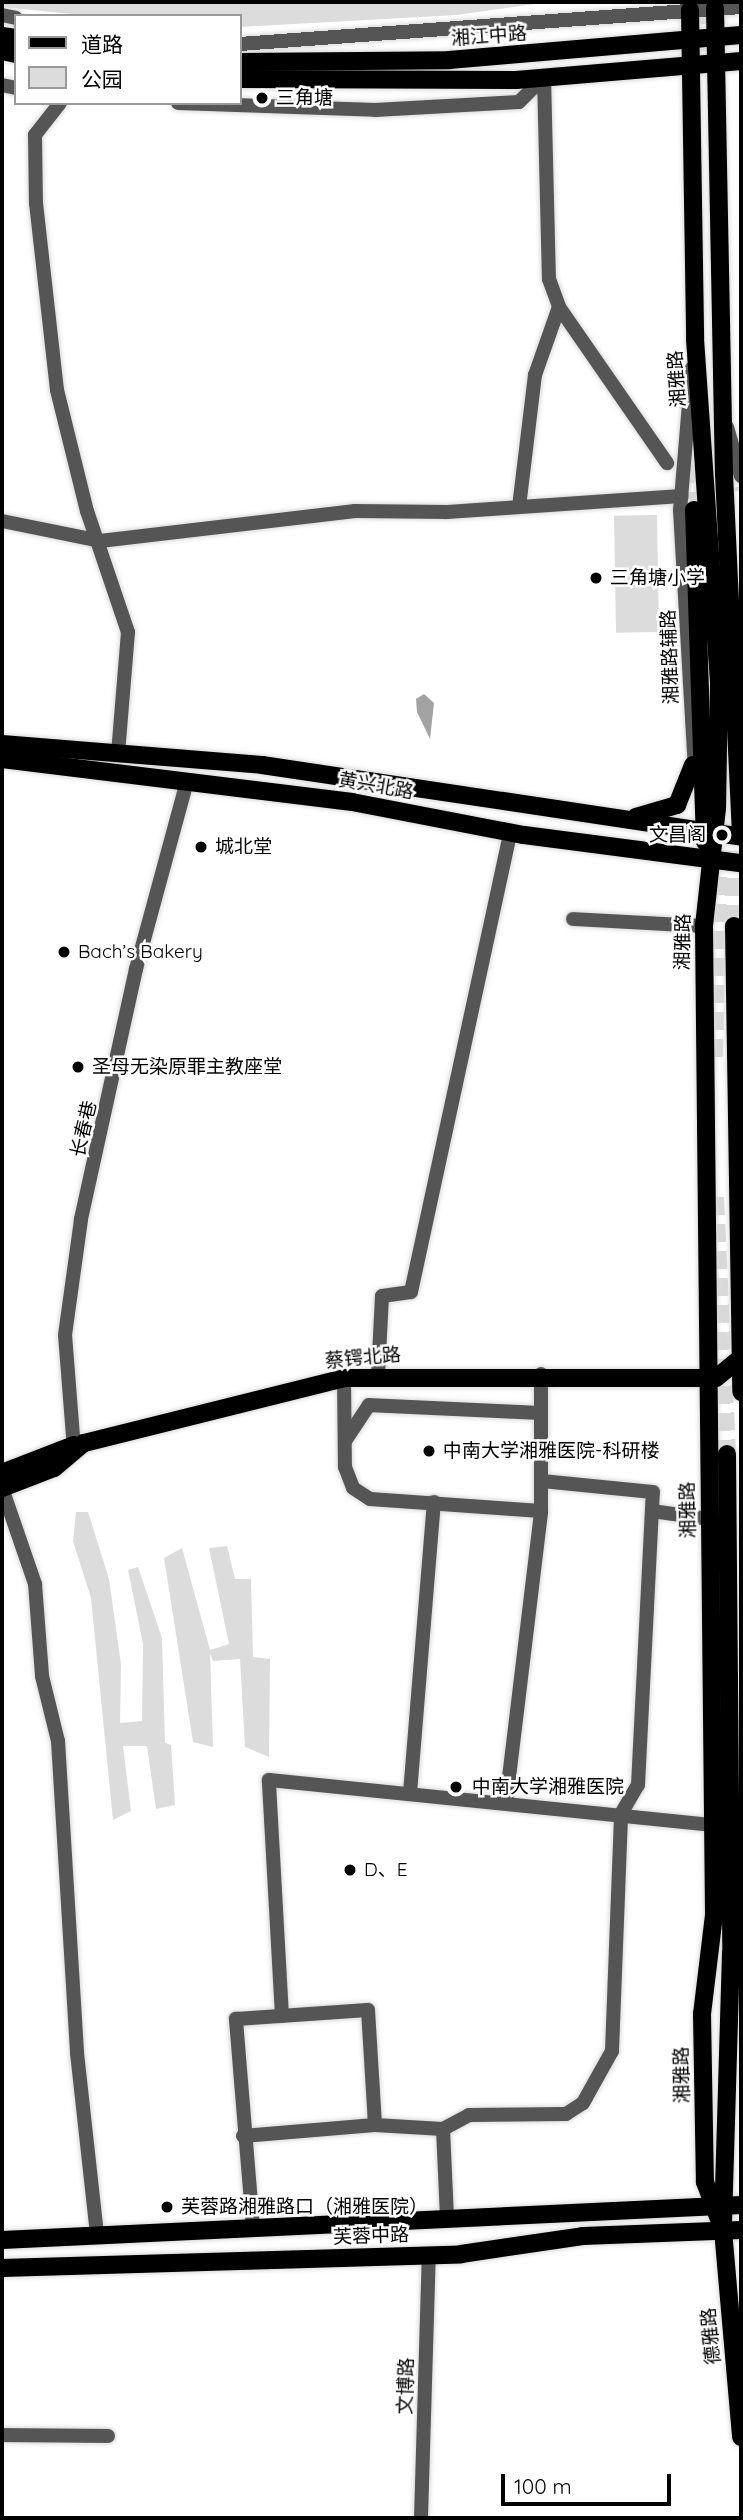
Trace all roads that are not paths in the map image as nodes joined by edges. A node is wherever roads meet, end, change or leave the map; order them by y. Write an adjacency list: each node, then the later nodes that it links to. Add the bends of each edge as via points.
1 (741, 7): 2 (street)
2 (715, 8): 3 (street); 5 (main road)
3 (690, 10): 6 (main road, 湘雅路); 7 (street)
4 (741, 35): 5 (main road, 湘江中路)
5 (716, 37): 6 (main road, 湘江中路); 10 (main road)
6 (690, 39): 9 (main road, 湘江中路, via 449,60); 11 (main road, 湘雅路)
7 (242, 44)
8 (741, 61): 10 (main road)
9 (242, 62)
10 (716, 63): 11 (main road); 18 (main road)
11 (690, 64): 12 (main road); 17 (main road, 湘雅路)
12 (544, 77): 13 (main road); 15 (street, via 519,102 374,110); 16 (street, via 549,279)
13 (242, 79)
14 (58, 105): 25 (street, via 35,135 43,285 68,440)
15 (234, 105)
16 (559, 307): 19 (street); 22 (street, via 535,375)
17 (695, 339): 21 (street, 湘雅路辅路); 35 (main road, 湘雅路, via 718,641)
18 (724, 417): 20 (street); 36 (main road)
19 (667, 463)
20 (741, 476)
21 (681, 496): 22 (street); 29 (street, 湘雅路辅路)
22 (519, 507): 25 (street, via 355,511)
23 (694, 510): 26 (main road)
24 (2, 521): 25 (street)
25 (100, 541): 28 (street, via 128,632)
26 (702, 714): 29 (main road); 32 (main road)
27 (2, 744): 28 (main road, 黄兴北路)
28 (118, 754): 33 (main road, 黄兴北路, via 262,765)
29 (694, 758): 32 (street, 湘雅路辅路); 33 (main road, via 686,794 671,809)
30 (2, 759): 31 (main road, 黄兴北路)
31 (187, 781): 34 (main road, 黄兴北路, via 352,802); 50 (street, 长春巷, via 136,969 81,1219 65,1335)
32 (700, 806): 35 (main road)
33 (607, 818): 35 (main road, 黄兴北路)
34 (510, 832): 37 (main road, 黄兴北路); 44 (street, via 411,1292 382,1296)
35 (708, 833): 36 (main road, 黄兴北路); 37 (main road, 湘雅路)
36 (741, 835)
37 (707, 859): 38 (main road, 黄兴北路); 40 (main road, 湘雅路)
38 (741, 863)
39 (573, 919): 40 (street)
40 (704, 926): 46 (main road, 湘雅路)
41 (734, 926): 42 (main road)
42 (740, 1360): 46 (main road, 蔡锷北路); 47 (main road)
43 (541, 1374): 44 (main road, 蔡锷北路); 46 (main road, 蔡锷北路); 48 (street)
44 (378, 1375): 45 (main road, 蔡锷北路)
45 (345, 1378): 49 (street); 50 (main road, 蔡锷北路)
46 (710, 1378): 58 (main road, 湘雅路)
47 (741, 1392)
48 (539, 1413): 49 (street, via 369,1405); 53 (street)
49 (345, 1442): 55 (street, via 353,1488 370,1500)
50 (74, 1447): 52 (main road, 蔡锷北路); 54 (main road, 蔡锷北路, via 54,1468)
51 (727, 1454): 67 (main road, 湘雅路, via 731,1953)
52 (2, 1473)
53 (542, 1481): 56 (street); 57 (street, via 653,1492)
54 (2, 1488): 71 (street, via 35,1584 42,1676 58,1741 77,2053)
55 (434, 1502): 56 (street); 59 (street)
56 (541, 1511): 60 (street)
57 (652, 1511): 58 (street); 61 (street, via 638,1785)
58 (709, 1519): 62 (main road, 湘雅路)
59 (410, 1793): 60 (street); 63 (street, via 269,1780)
60 (506, 1802): 61 (street)
61 (621, 1814): 62 (street); 65 (street, via 612,2051 595,2084 583,2104 566,2114 469,2115)
62 (714, 1825): 67 (main road, 湘雅路, via 714,1937 702,2014 705,2182)
63 (282, 2016): 64 (street, via 368,2010); 66 (street, via 236,2019)
64 (375, 2125): 65 (street); 66 (street)
65 (443, 2129): 68 (street)
66 (243, 2136): 69 (street)
67 (726, 2205): 68 (main road, 芙蓉中路); 70 (main road, 湘雅路)
68 (447, 2216): 69 (main road, 芙蓉中路)
69 (253, 2227): 71 (main road, 芙蓉中路)
70 (732, 2230): 73 (main road, 芙蓉中路, via 583,2236); 77 (main road, 德雅路)
71 (97, 2233): 72 (main road, 芙蓉中路)
72 (2, 2240)
73 (429, 2255): 74 (main road, 芙蓉中路); 78 (street, 文博路)
74 (2, 2268)
75 (2, 2435): 76 (street)
76 (108, 2436)
77 (741, 2437)
78 (421, 2518)

